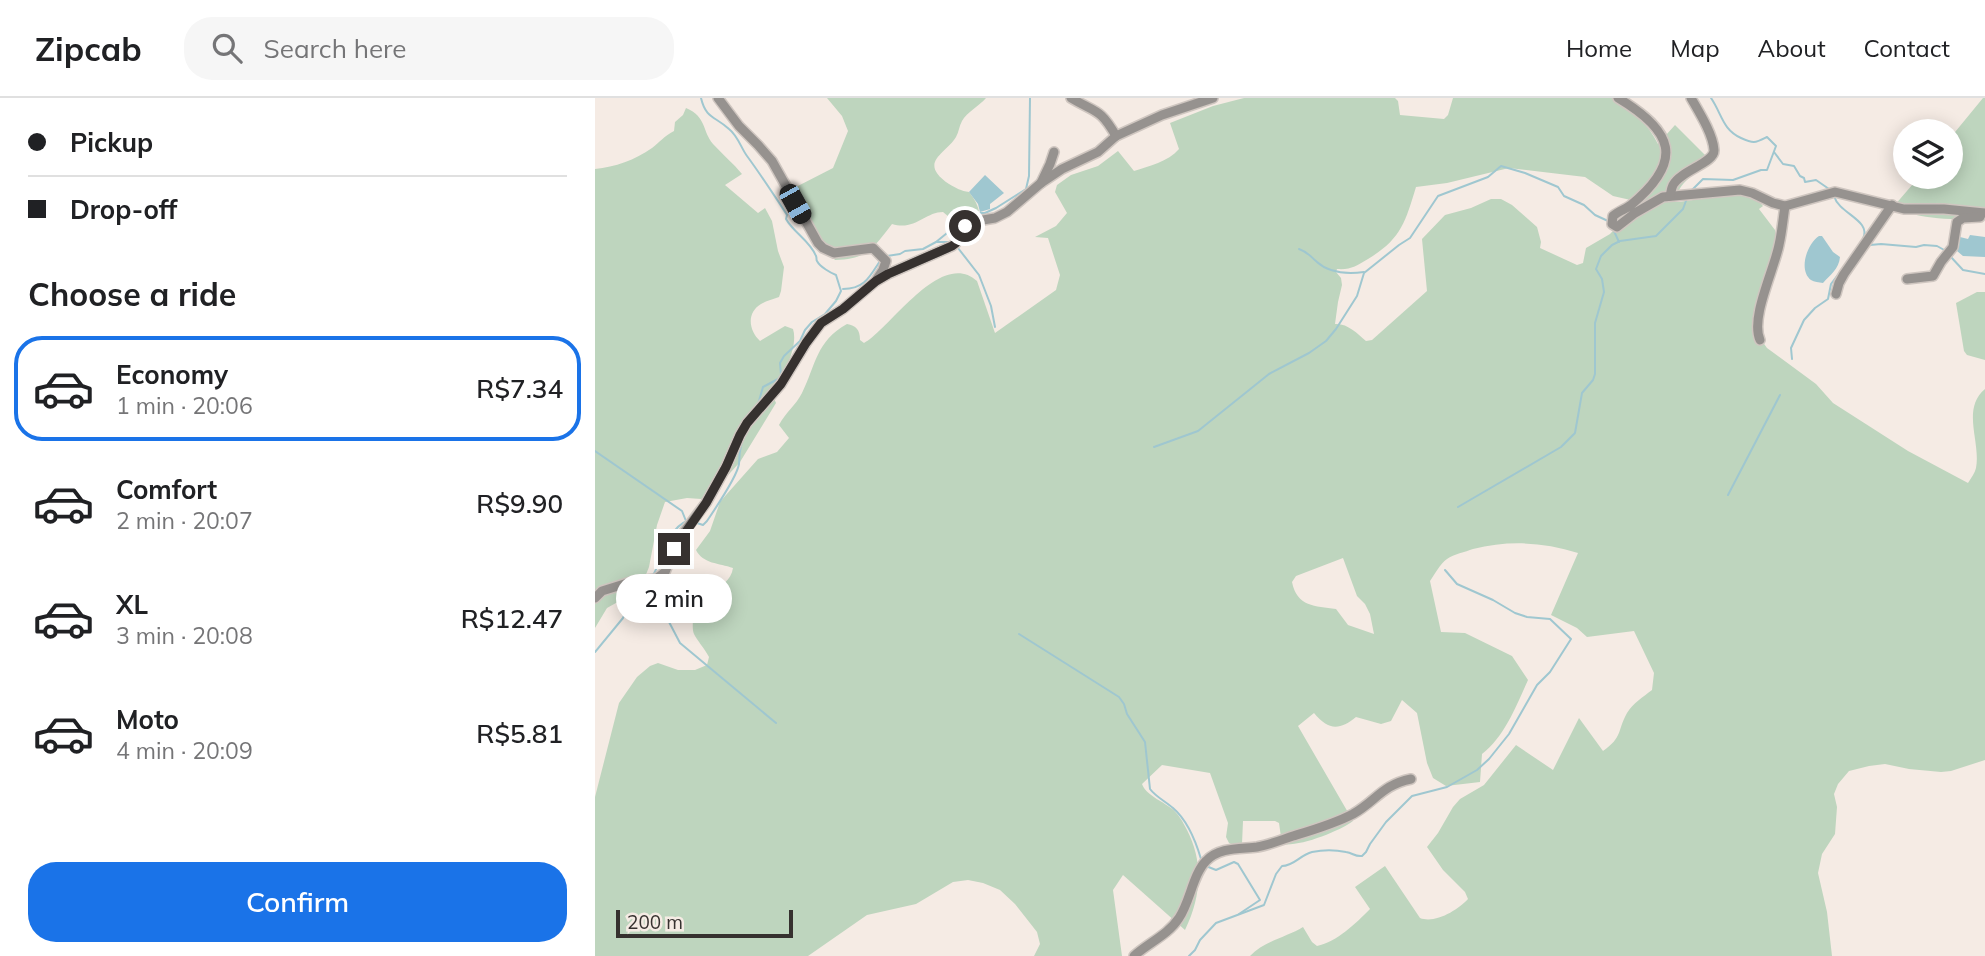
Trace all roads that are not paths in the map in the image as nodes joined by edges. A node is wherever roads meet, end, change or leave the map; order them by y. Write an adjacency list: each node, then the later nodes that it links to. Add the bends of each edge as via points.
1 (718, 98): 13 (street, via 772,161 823,248 839,254 873,248)
2 (1071, 98): 6 (street, via 1098,111)
3 (1213, 98): 6 (street)
4 (1618, 98): 9 (street, via 1658,131 1666,162 1658,178 1616,214 1612,223 1621,226 1655,201)
5 (1691, 98): 9 (street, via 1714,154 1675,182)
6 (1116, 136): 8 (street, via 1098,152)
7 (1054, 152): 8 (street)
8 (1041, 183): 14 (street, via 1007,212 971,222 952,246)
9 (1670, 196): 11 (street, via 1747,191)
10 (1892, 205): 11 (street, via 1835,192); 12 (street); 17 (street, via 1844,274)
11 (1785, 206): 18 (street, via 1780,243 1759,312)
12 (1985, 215): 15 (street, via 1960,219 1953,247 1936,274)
13 (886, 261): 14 (street); 16 (street)
14 (905, 265): 16 (street)
15 (1907, 279)
16 (876, 281): 19 (street, via 821,323 781,384 747,423 696,519 678,540 665,572 656,579 602,591)
17 (1836, 294)
18 (1760, 340)
19 (595, 598)
20 (1411, 779): 21 (street, via 1388,787 1352,814 1328,825 1262,846 1213,855 1200,870 1178,919)
21 (1134, 956)

